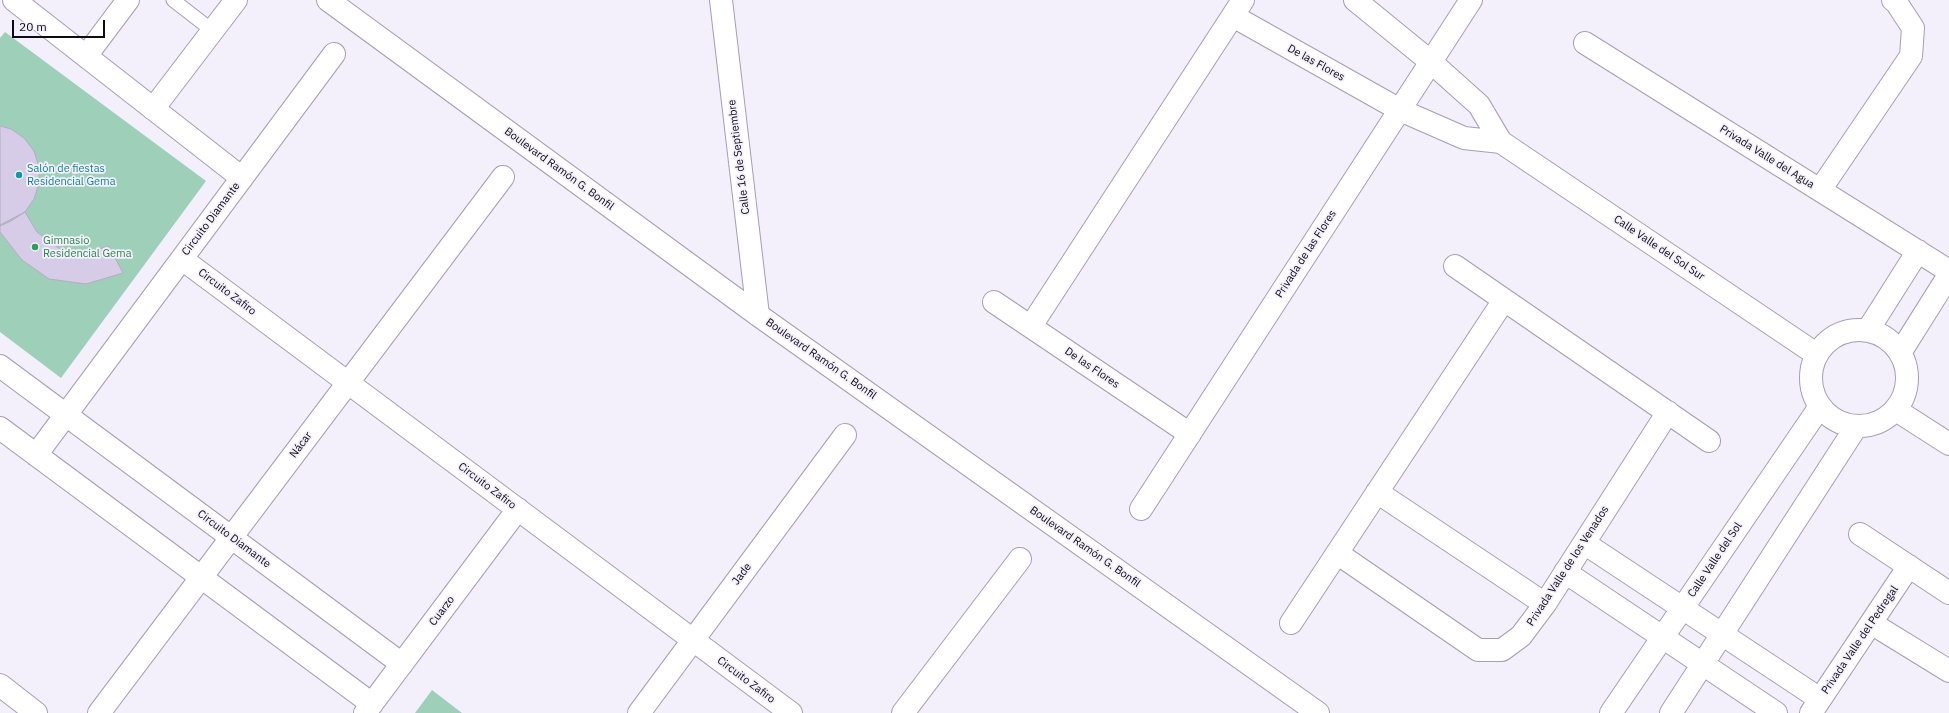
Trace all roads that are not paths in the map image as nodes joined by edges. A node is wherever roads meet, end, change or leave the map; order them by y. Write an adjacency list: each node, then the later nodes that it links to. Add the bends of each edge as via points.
1 (14, 0): 14 (street, Circuito Diamante)
2 (128, 0): 14 (street)
3 (173, 0): 11 (lane)
4 (236, 0): 11 (street)
5 (328, 0): 29 (street, Boulevard Ramón G. Bonfil)
6 (721, 0): 29 (street, Calle 16 de Septiembre)
7 (1355, 0): 15 (street)
8 (1471, 0): 15 (street, Privada de las Flores)
9 (1893, 0): 21 (street, via 1912,28 1911,56)
10 (1238, 8): 17 (street, De las Flores); 30 (street)
11 (212, 31): 16 (street)
12 (1585, 43): 21 (street, Privada Valle del Agua)
13 (334, 54): 20 (street, Circuito Diamante)
14 (86, 56): 16 (street, Circuito Diamante)
15 (1431, 62): 17 (street, Privada de las Flores); 18 (street, Calle Valle del Sol Sur, via 1479,105)
16 (153, 109): 20 (street, Circuito Diamante)
17 (1400, 110): 18 (street, Calle Valle del Sol Sur, via 1464,138); 43 (street, Privada de las Flores)
18 (1501, 142): 33 (street, Calle Valle del Sol Sur)
19 (503, 177): 35 (street, Nácar)
20 (242, 178): 23 (street, Circuito Diamante)
21 (1820, 190): 22 (street, Privada Valle del Agua)
22 (1918, 251): 25 (street, Privada Valle del Agua); 31 (street)
23 (182, 259): 35 (street, Circuito Zafiro); 39 (street, Circuito Diamante)
24 (1455, 266): 27 (street)
25 (1949, 272)
26 (1949, 275): 32 (street)
27 (1504, 300): 38 (street); 47 (street)
28 (994, 302): 30 (street, De las Flores)
29 (758, 314): 77 (street, Boulevard Ramón G. Bonfil)
30 (1031, 326): 43 (street, De las Flores)
31 (1868, 330): 32 (street, via 1886,338); 33 (street, via 1847,330 1829,339)
32 (1900, 353): 37 (street, via 1907,372 1905,392)
33 (1816, 354): 36 (street, via 1810,374 1812,394)
34 (0, 366): 39 (street, Circuito Diamante)
35 (348, 382): 48 (street, Circuito Zafiro); 51 (street, Nácar)
36 (1819, 408): 40 (street, via 1840,423); 60 (street, Calle Valle del Sol)
37 (1896, 410): 40 (street, via 1880,422); 45 (street)
38 (1668, 412): 44 (street); 52 (street, Privada Valle de los Venados)
39 (66, 415): 46 (street, Circuito Diamante); 51 (street, Circuito Diamante)
40 (1856, 427): 63 (street)
41 (0, 428): 46 (street)
42 (845, 434): 65 (street, Jade)
43 (1190, 434): 49 (street, Privada de las Flores)
44 (1709, 441)
45 (1949, 444)
46 (36, 455): 57 (street)
47 (1377, 492): 53 (street); 59 (street)
48 (518, 509): 65 (street, Circuito Zafiro); 66 (street, Cuarzo)
49 (1141, 509)
50 (1860, 534): 55 (street)
51 (232, 537): 57 (street, Nácar); 66 (street, Circuito Diamante)
52 (1584, 542): 56 (street, Privada Valle de los Venados); 60 (street)
53 (1337, 553): 59 (street, Privada Valle de los Venados, via 1478,650 1502,650 1521,636); 61 (street)
54 (1020, 558): 76 (street)
55 (1909, 566): 58 (street); 62 (street, Privada Valle del Pedregal)
56 (1565, 572): 59 (street, Privada Valle de los Venados); 64 (street)
57 (202, 578): 71 (street); 73 (street, Nácar)
58 (1949, 593)
59 (1545, 604)
60 (1683, 608): 63 (street); 64 (street, Calle Valle del Sol)
61 (1291, 623)
62 (1871, 623): 68 (street); 70 (street, Privada Valle del Pedregal)
63 (1722, 634): 67 (street); 70 (street)
64 (1663, 637): 67 (street); 78 (street, Calle Valle del Sol)
65 (693, 640): 74 (street, Jade); 75 (street, Circuito Zafiro)
66 (402, 664): 71 (street, Cuarzo)
67 (1703, 664): 79 (street); 80 (street)
68 (1949, 671)
69 (0, 685): 72 (street)
70 (1816, 706)
71 (368, 709)
72 (36, 713)
73 (99, 713)
74 (638, 713)
75 (791, 713)
76 (903, 713)
77 (1318, 713)
78 (1611, 713)
79 (1671, 713)
80 (1776, 713)

